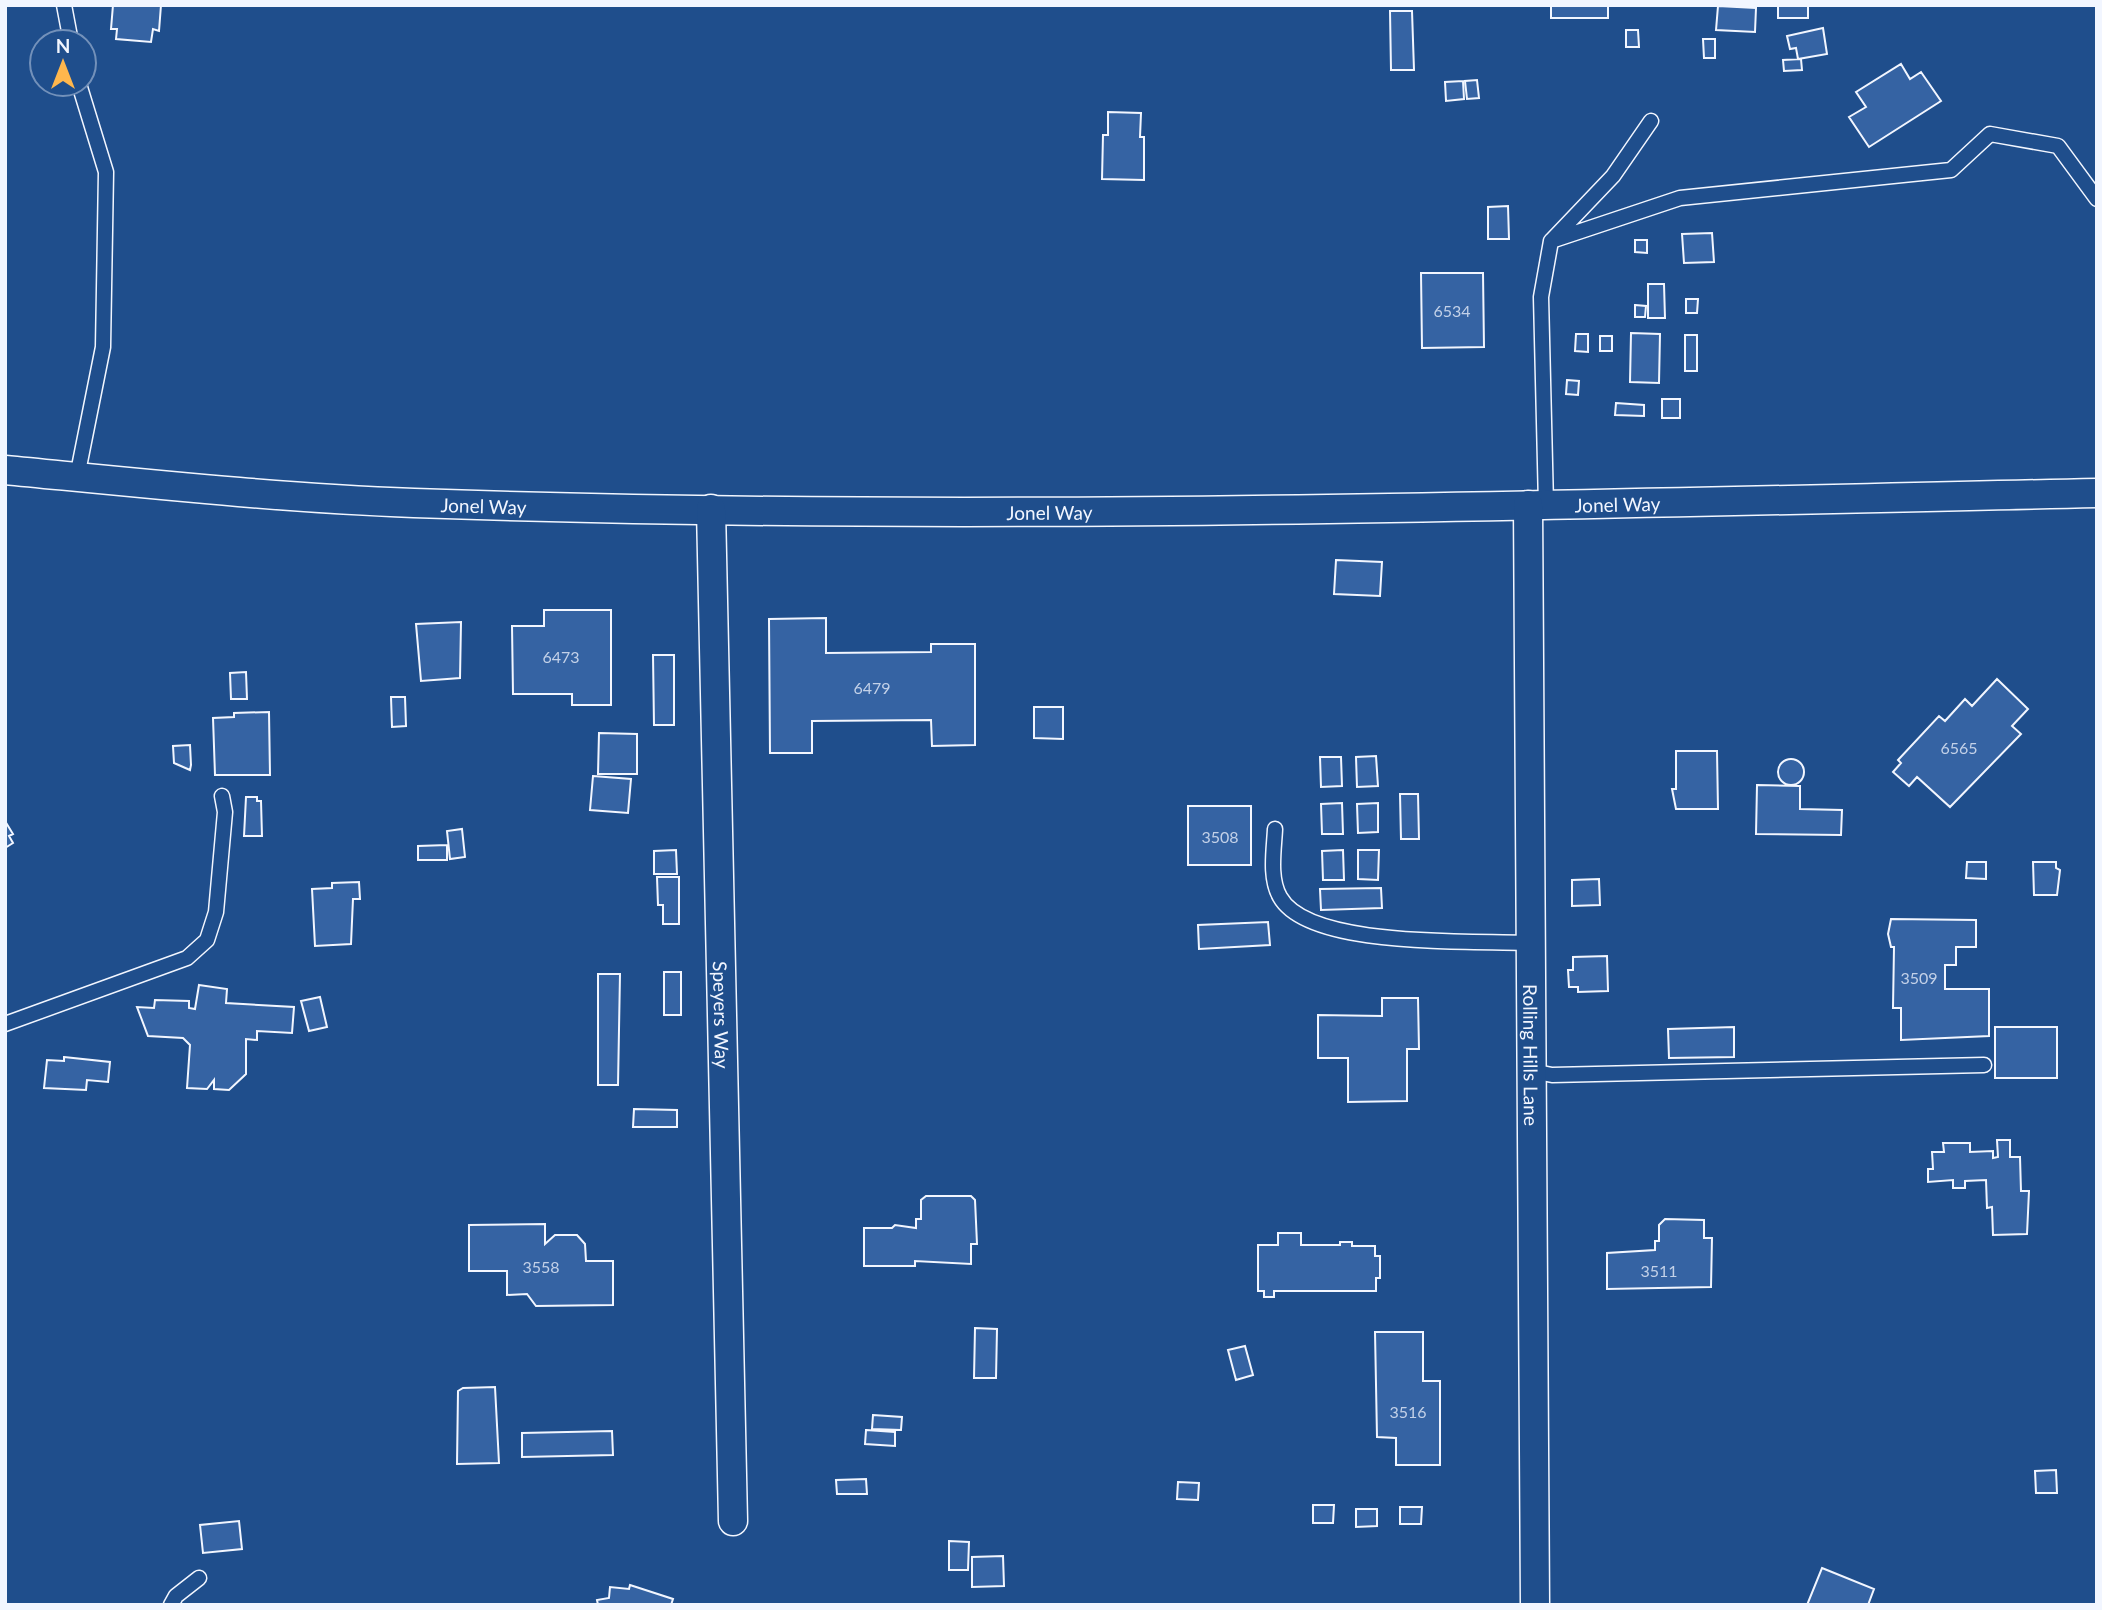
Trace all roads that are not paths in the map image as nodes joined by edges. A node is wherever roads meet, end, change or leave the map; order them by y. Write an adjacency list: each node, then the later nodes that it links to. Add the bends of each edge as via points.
1 (64, 5): 2 (lane)
2 (68, 28)
3 (83, 98): 8 (lane, via 106,172 103,347)
4 (1651, 121): 6 (lane, via 1613,176)
5 (2097, 199): 6 (lane, via 2058,146 1990,134 1951,170 1679,198)
6 (1550, 241): 10 (lane, via 1541,297)
7 (5, 470): 8 (street, Jonel Way)
8 (77, 477): 11 (street, Jonel Way, via 410,503)
9 (2097, 492): 10 (street, Jonel Way)
10 (1537, 505): 11 (street, Jonel Way); 14 (street, Rolling Hills Lane)
11 (711, 509): 18 (street, Speyers Way)
12 (222, 796): 15 (lane, via 225,812 216,912 207,940 187,958)
13 (1275, 829): 14 (lane, via 1273,872 1278,895 1290,912 1319,925 1350,935)
14 (1531, 943): 17 (street, Rolling Hills Lane)
15 (5, 1024)
16 (1984, 1065): 17 (lane, via 1552,1075)
17 (1532, 1070): 21 (street, Rolling Hills Lane)
18 (733, 1521)
19 (199, 1578): 20 (lane)
20 (171, 1605)
21 (1535, 1605)

